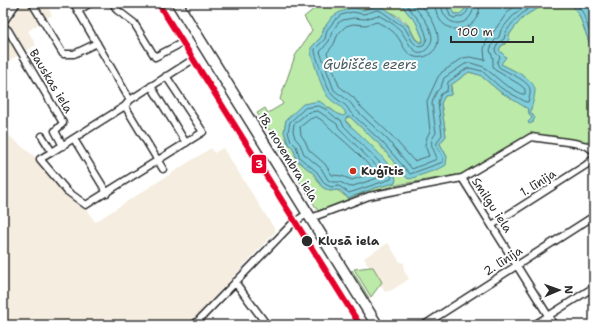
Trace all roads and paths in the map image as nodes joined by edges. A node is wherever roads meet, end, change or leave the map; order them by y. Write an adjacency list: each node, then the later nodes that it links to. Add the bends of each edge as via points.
1 (15, 3): 8 (street)
2 (32, 3): 10 (street, via 63,54 74,54)
3 (74, 3): 7 (street)
4 (90, 3): 7 (street)
5 (113, 3): 11 (street, via 117,10 134,23 155,57)
6 (177, 3): 28 (main road, 18. novembra iela)
7 (78, 11): 10 (street)
8 (3, 20)
9 (3, 26): 20 (street, Bauskas iela, via 8,30 63,123 55,131)
10 (97, 43): 15 (street)
11 (178, 45)
12 (189, 62): 13 (street)
13 (166, 76): 14 (street); 19 (street, via 203,132)
14 (151, 86): 15 (street); 19 (street)
15 (130, 100): 16 (street)
16 (125, 106): 18 (street); 24 (street)
17 (42, 136): 22 (street)
18 (74, 139): 20 (street); 27 (street)
19 (186, 143): 24 (street)
20 (63, 146): 22 (street)
21 (594, 151): 26 (street, Smilgu iela, via 574,142 531,137)
22 (52, 152): 27 (street, via 40,159 67,191 86,205)
23 (594, 158): 30 (street, 1. līnija)
24 (158, 160): 25 (street); 27 (street)
25 (163, 169)
26 (462, 178): 28 (street, Smilgu iela, via 369,196); 30 (street, Smilgu iela)
27 (107, 193)
28 (309, 216): 32 (street, via 292,224); 37 (main road, 18. novembra iela)
29 (594, 216): 31 (street, 2. līnija)
30 (492, 225): 31 (street, Smilgu iela)
31 (517, 265): 34 (street, Smilgu iela); 38 (street, 2. līnija)
32 (235, 282): 35 (street); 36 (street)
33 (594, 287): 34 (street)
34 (548, 316): 39 (street); 40 (street, Smilgu iela)
35 (194, 325)
36 (267, 325)
37 (377, 325)
38 (424, 325)
39 (534, 325)
40 (554, 325)

